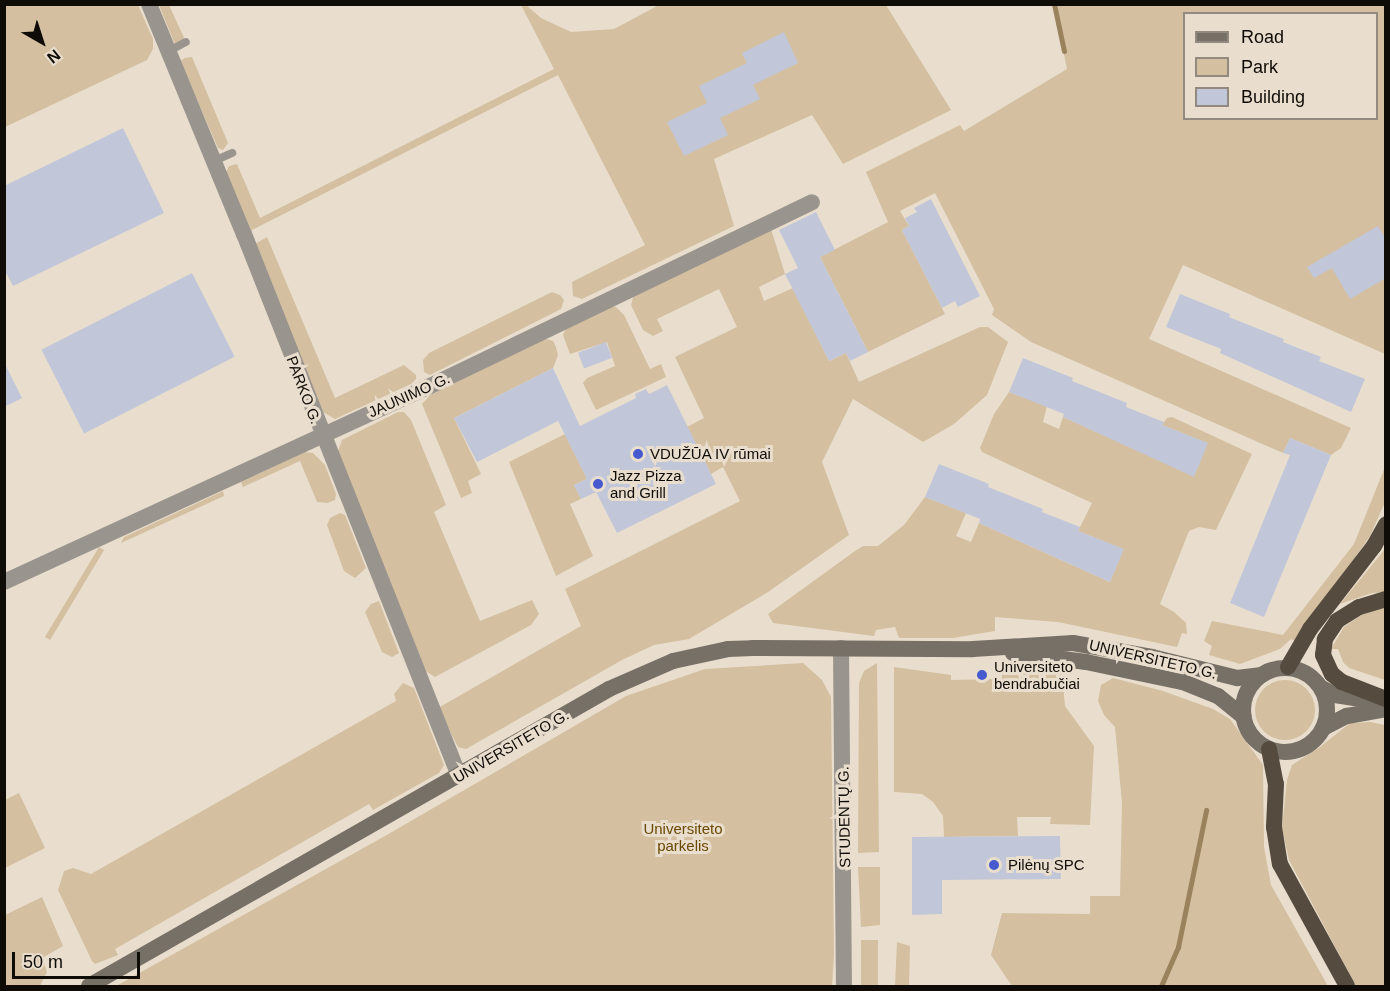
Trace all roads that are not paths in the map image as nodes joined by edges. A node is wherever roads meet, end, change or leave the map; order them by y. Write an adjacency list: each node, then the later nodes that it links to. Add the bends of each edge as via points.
1 (149, 4): 3 (street, PARKO G.)
2 (186, 42): 3 (lane)
3 (168, 51): 5 (street, PARKO G.)
4 (232, 153): 5 (lane)
5 (214, 161): 7 (street, PARKO G.)
6 (812, 202): 7 (street, JAUNIMO G.)
7 (321, 435): 9 (street, JAUNIMO G.); 21 (street, PARKO G.)
8 (1386, 524): 13 (highway)
9 (4, 582)
10 (1386, 599): 16 (highway, via 1359,607 1337,621 1325,639 1323,655 1332,674 1342,682)
11 (841, 648): 12 (main road, UNIVERSITETO G.); 21 (main road, UNIVERSITETO G., via 736,649 674,661 609,689); 23 (street, STUDENTŲ G.)
12 (973, 649): 14 (main road, UNIVERSITETO G., via 1093,644 1237,678); 18 (main road, UNIVERSITETO G., via 1070,660 1183,682 1218,696)
13 (1288, 667): 14 (main road); 15 (main road, via 1313,677)
14 (1262, 675): 18 (main road, via 1246,693)
15 (1322, 688): 16 (main road, via 1335,695); 19 (main road, via 1327,701)
16 (1386, 701)
17 (1386, 709): 19 (main road, via 1347,716)
18 (1244, 717): 20 (main road, via 1252,736)
19 (1323, 728): 20 (main road, via 1316,739 1294,751)
20 (1269, 749): 24 (highway, via 1276,784 1274,827 1280,864)
21 (459, 776): 22 (main road, UNIVERSITETO G.)
22 (89, 987)
23 (844, 987)
24 (1347, 987)

